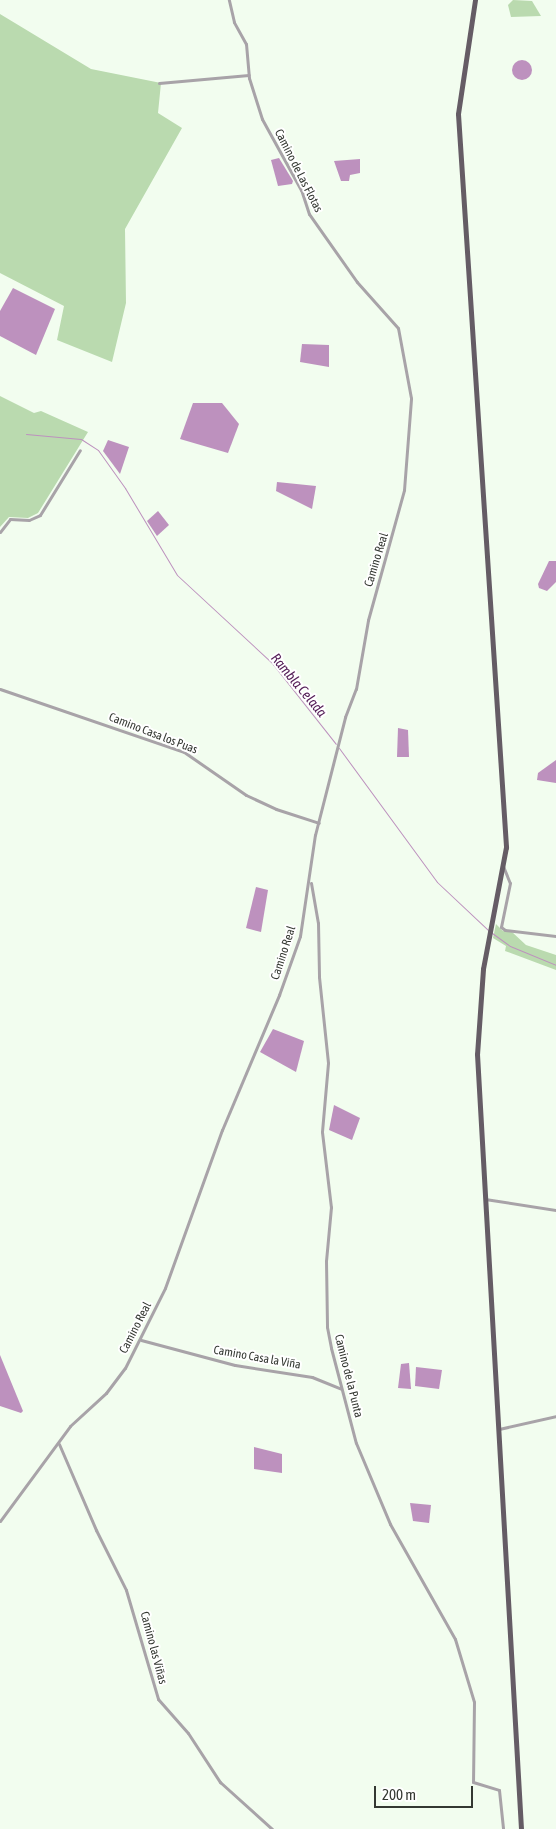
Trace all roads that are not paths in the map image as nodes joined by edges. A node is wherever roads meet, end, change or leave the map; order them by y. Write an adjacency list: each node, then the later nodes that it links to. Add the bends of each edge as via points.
1 (229, 0): 3 (street, Camino de Las Flotas, via 234,22 246,44)
2 (475, 0): 10 (main road, via 458,114 502,766 506,847)
3 (249, 76): 4 (street); 5 (street, Camino de Las Flotas, via 262,119 301,190 312,218 357,282)
4 (159, 83)
5 (398, 328): 9 (street, Camino Real, via 411,398 404,490 368,620 359,678 345,717)
6 (80, 450): 7 (street, via 40,515 29,520 10,519)
7 (0, 532)
8 (0, 689): 9 (street, Camino Casa los Puas, via 184,752 246,795)
9 (319, 823): 11 (street, Camino Real)
10 (503, 866): 12 (street, via 510,883 501,926 505,930); 13 (main road, via 482,969 477,1029)
11 (310, 881): 15 (street, Camino Real, via 291,964 236,1094 165,1288); 16 (street, Camino de la Punta, via 318,923 319,977 328,1063 322,1132 331,1207 326,1261 327,1328)
12 (556, 936)
13 (485, 1200): 14 (street); 18 (main road)
14 (556, 1210)
15 (140, 1340): 16 (street, Camino Casa la Viña, via 235,1365 312,1377); 19 (street, Camino Real, via 106,1392 70,1426)
16 (341, 1389): 22 (street, Camino de la Punta, via 356,1443 390,1524 455,1639 474,1702 473,1782 499,1790)
17 (556, 1416): 18 (street)
18 (499, 1429): 23 (main road)
19 (59, 1444): 20 (street, Camino Real); 21 (street, Camino las Viñas, via 126,1590 158,1699 188,1734 222,1784)
20 (0, 1521)
21 (272, 1829)
22 (503, 1829)
23 (522, 1829)

